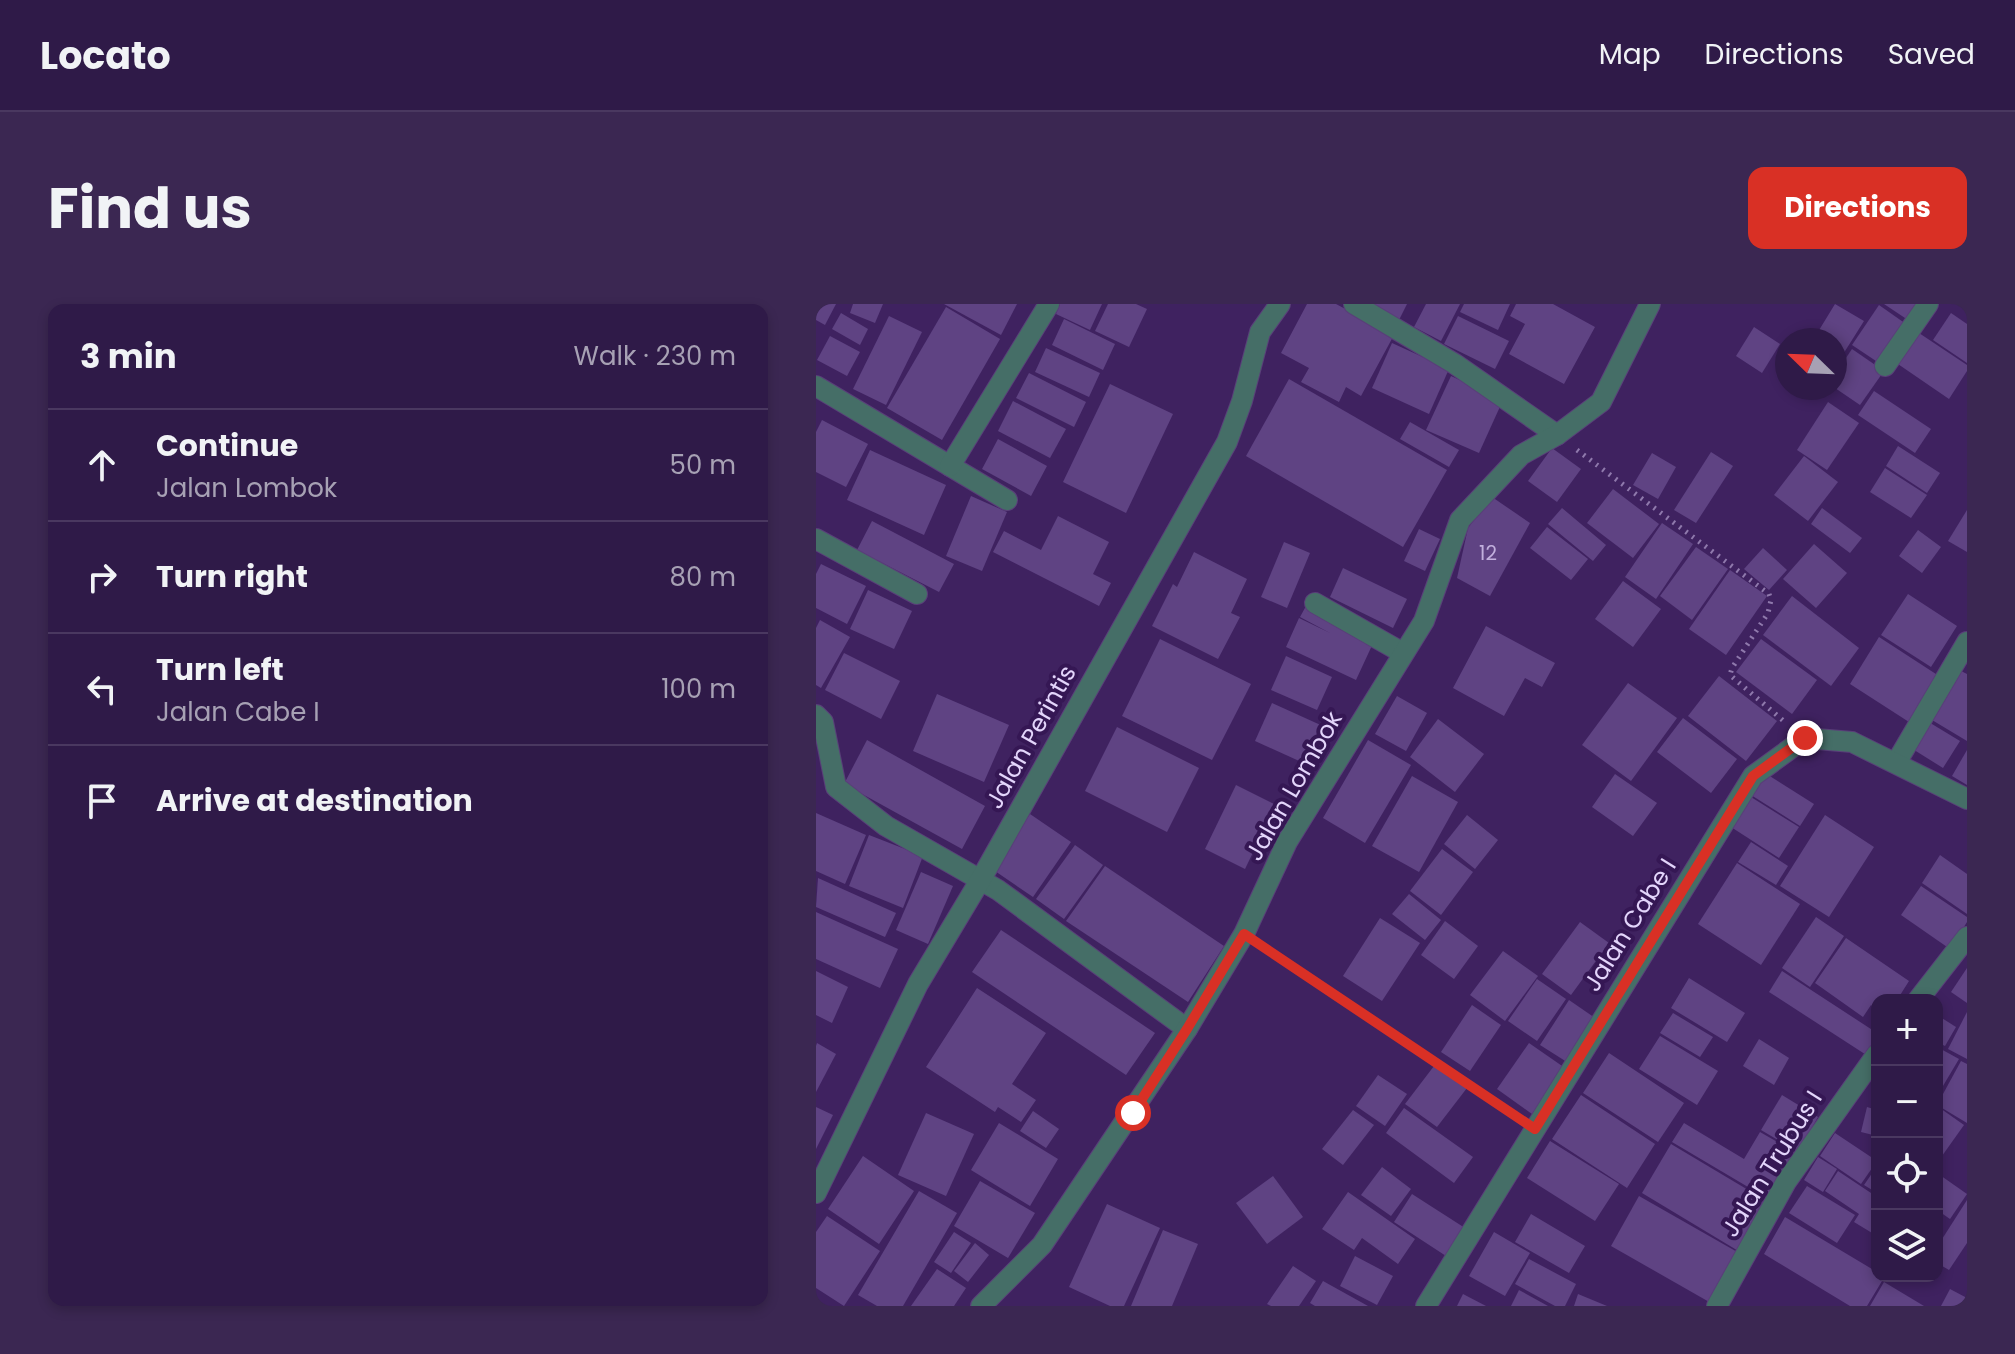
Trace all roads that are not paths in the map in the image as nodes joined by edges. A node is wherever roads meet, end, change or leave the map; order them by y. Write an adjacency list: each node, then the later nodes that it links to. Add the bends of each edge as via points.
1 (1049, 304): 9 (street)
2 (1280, 304): 19 (street, Jalan Perintis, via 1260,332 1227,442)
3 (1354, 304): 8 (street, via 1455,364)
4 (1650, 304): 8 (street, Jalan Lombok, via 1601,402)
5 (1928, 304): 6 (street)
6 (1885, 366)
7 (816, 386): 9 (street)
8 (1557, 435): 15 (street, Jalan Lombok, via 1521,455 1460,520 1424,621)
9 (950, 466): 10 (street)
10 (1007, 500)
11 (816, 539): 12 (street)
12 (917, 594)
13 (1315, 603): 15 (street)
14 (1967, 642): 17 (street)
15 (1403, 653): 22 (street, Jalan Lombok, via 1287,842 1244,934)
16 (816, 715): 19 (street, via 823,722 836,787 886,826)
17 (1896, 763): 18 (street); 26 (street, Jalan Cabe I, via 1852,742 1805,738 1753,776)
18 (1967, 799)
19 (981, 879): 22 (street); 24 (street, Jalan Perintis, via 918,984)
20 (1967, 937): 21 (street)
21 (1923, 994)
22 (1187, 1029): 25 (street, Jalan Lombok, via 1042,1245)
23 (1871, 1062): 27 (street, Jalan Trubus I, via 1786,1182)
24 (816, 1193)
25 (981, 1306)
26 (1426, 1306)
27 (1717, 1306)

